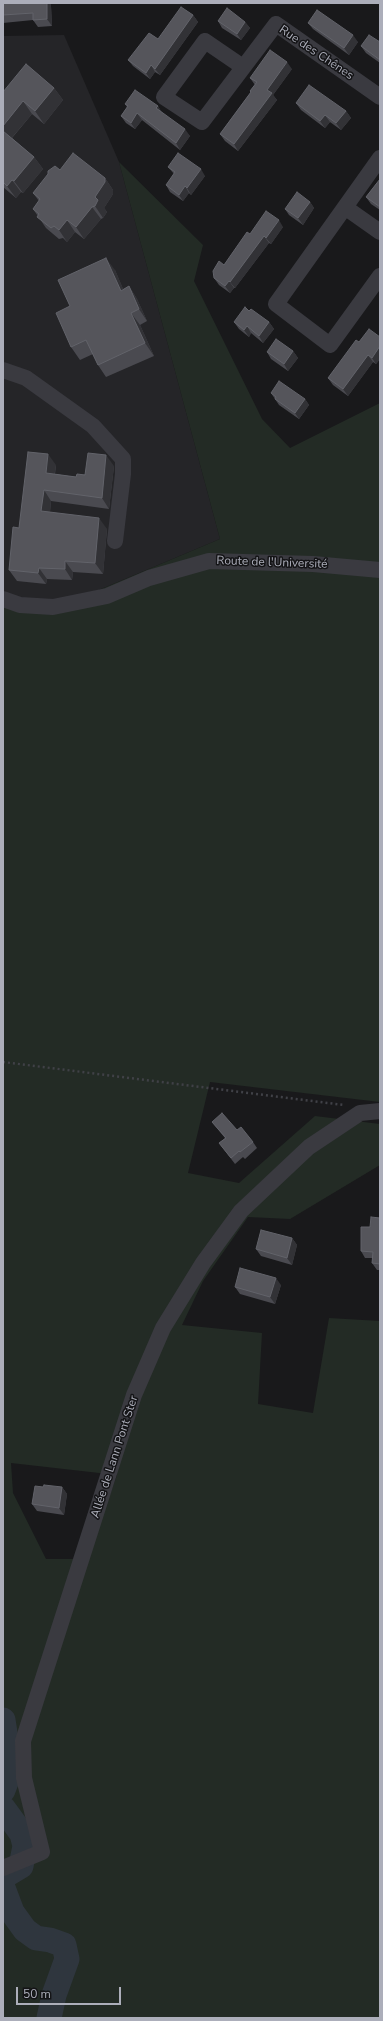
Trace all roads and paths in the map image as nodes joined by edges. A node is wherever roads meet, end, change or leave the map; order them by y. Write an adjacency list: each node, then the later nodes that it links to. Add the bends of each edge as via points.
1 (243, 67): 1 (street, Rue des Chênes, via 202,122 164,96 205,41); 2 (street, Rue des Chênes, via 276,24)
2 (380, 97)
3 (380, 158): 4 (street)
4 (346, 208): 5 (street); 6 (street, via 276,304 330,345)
5 (380, 232)
6 (380, 276)
7 (3, 370): 8 (street, via 26,378 93,426 124,459)
8 (115, 541)
9 (380, 570): 10 (street, Route de l'Université, via 312,564 209,561 149,578 107,596 53,606 20,604)
10 (3, 599)
11 (3, 1062): 13 (path, via 350,1106)
12 (380, 1111): 13 (street, Allée de Lann Pont Ster)
13 (360, 1113): 14 (street, Allée de Lann Pont Ster, via 309,1147 241,1211 203,1263 163,1328 134,1395 23,1741 24,1778 42,1852)
14 (16, 1862)

